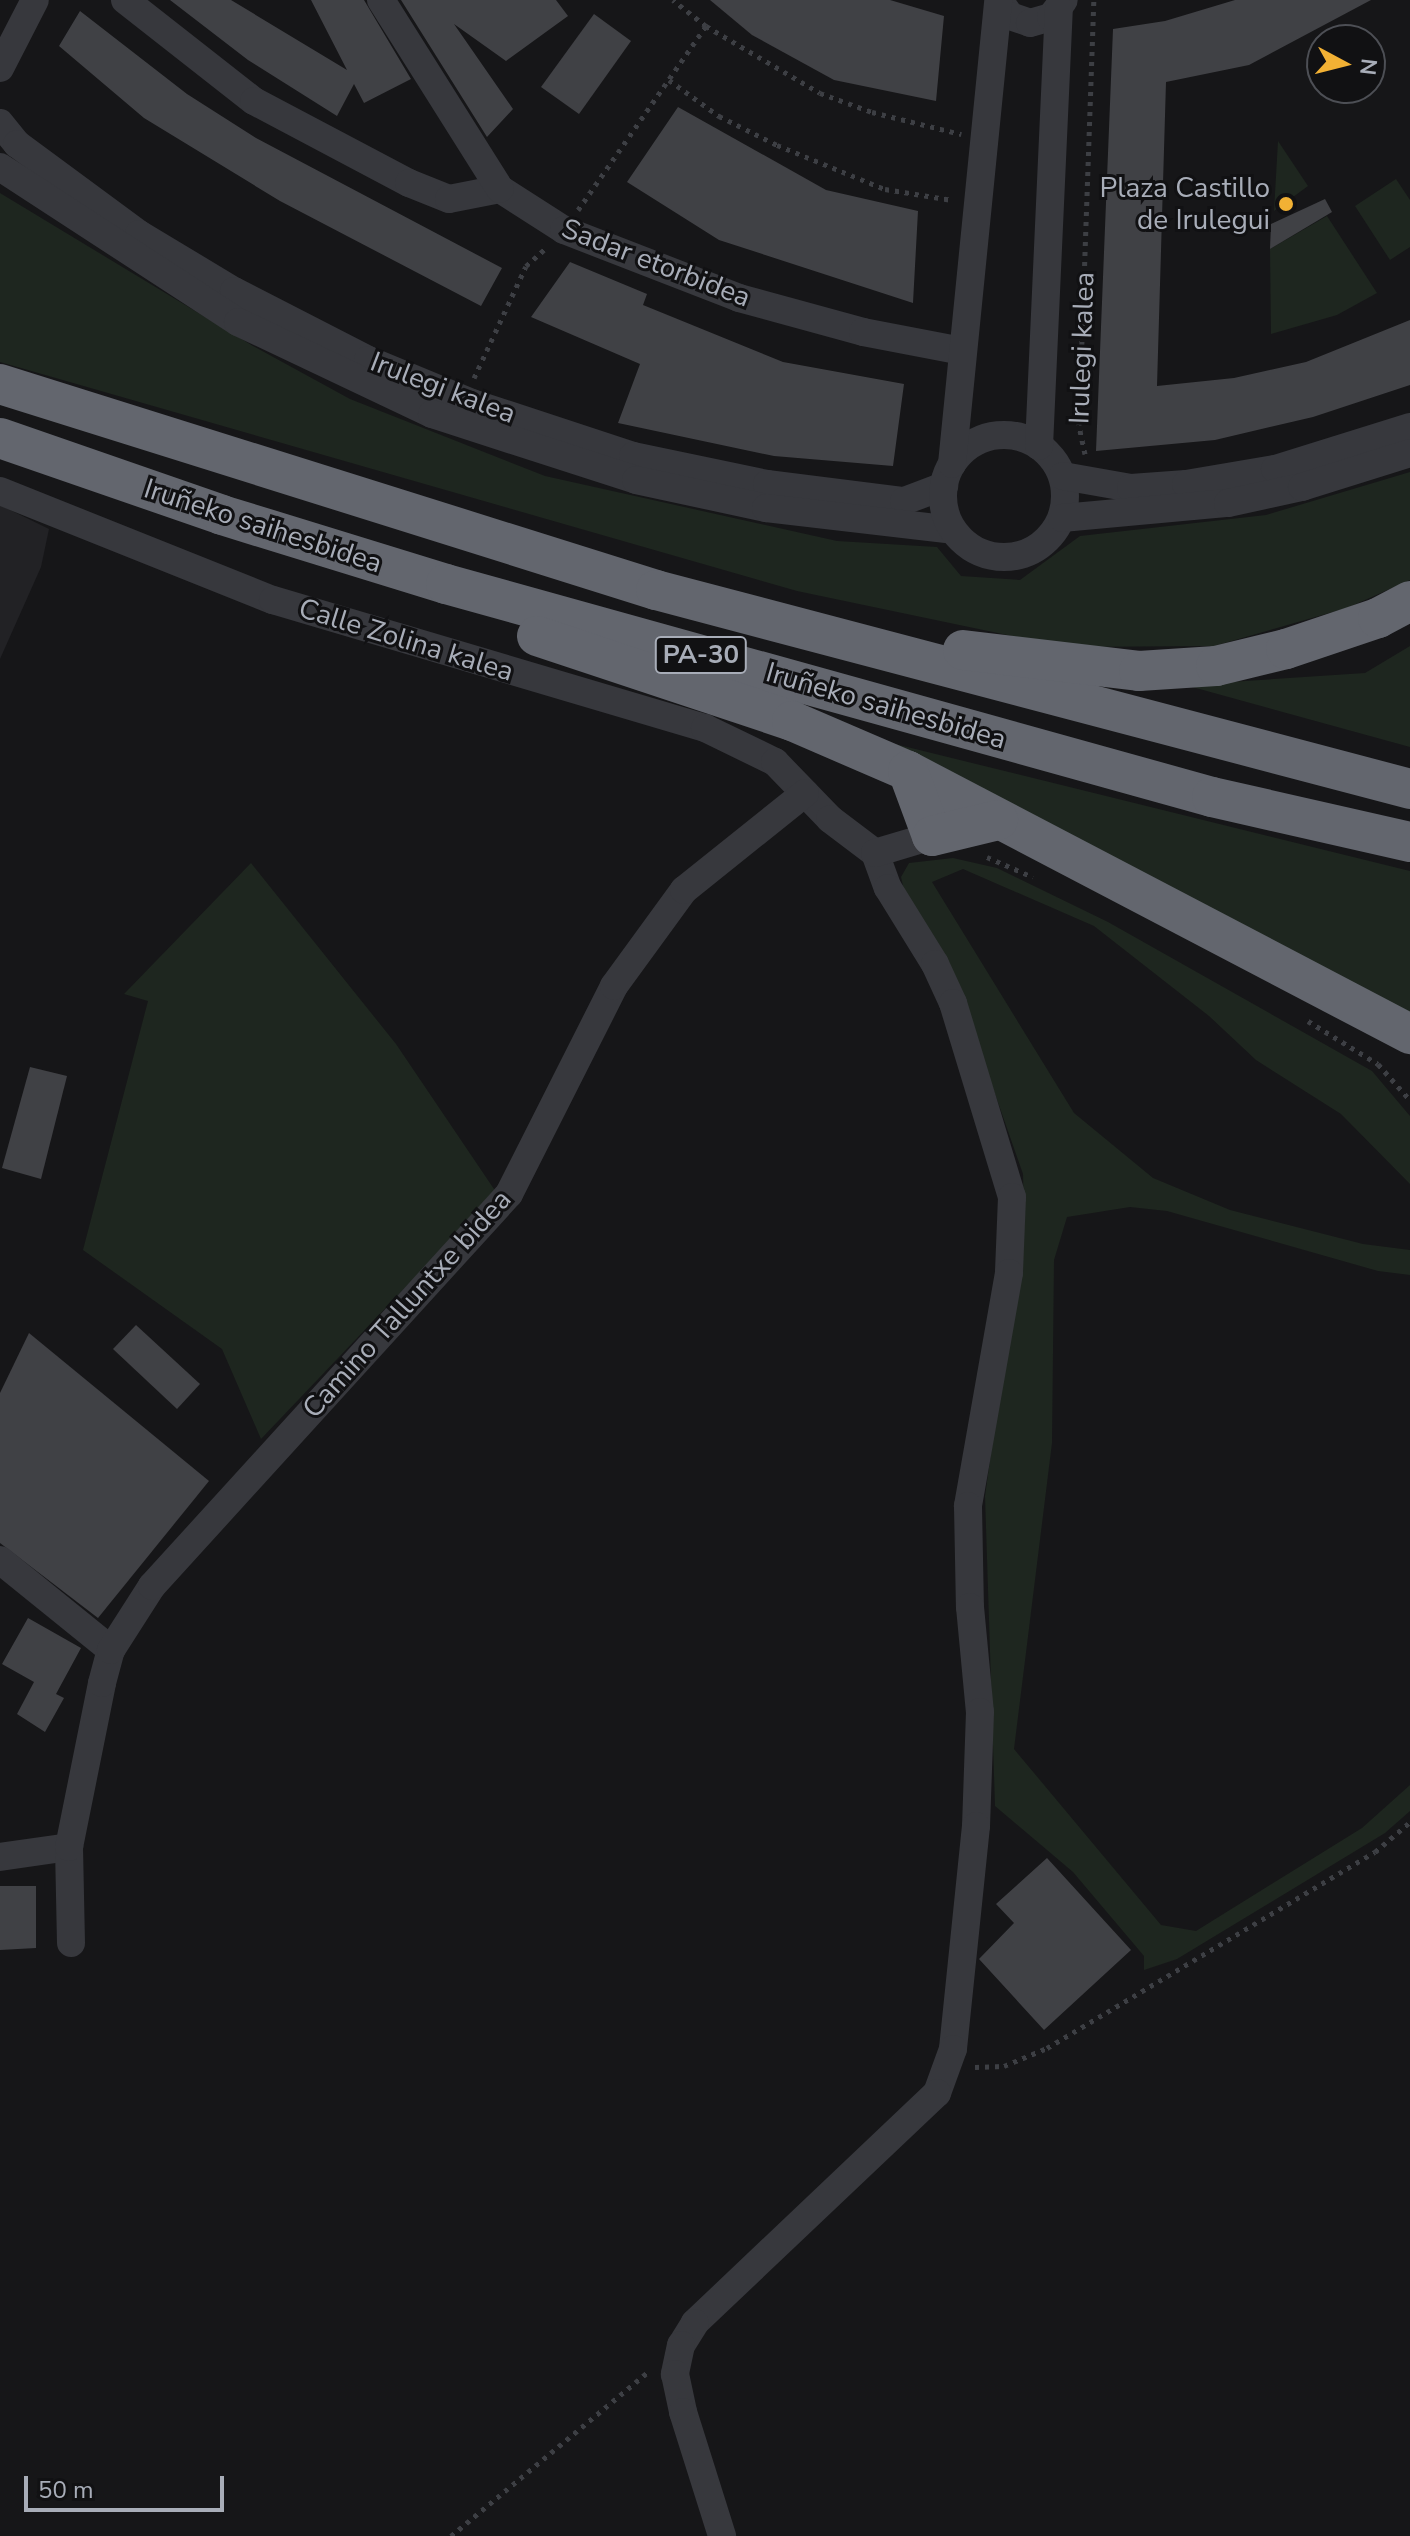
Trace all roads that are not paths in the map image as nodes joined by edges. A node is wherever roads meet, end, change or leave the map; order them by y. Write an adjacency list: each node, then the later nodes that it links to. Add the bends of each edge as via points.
1 (35, 0): 6 (street)
2 (125, 0): 9 (street, via 254,101 409,183 449,199)
3 (381, 0): 9 (street)
4 (999, 0): 5 (street, via 1010,16 1030,23); 10 (street)
5 (1061, 5): 14 (street, Irulegi kalea)
6 (0, 68)
7 (0, 123): 16 (street, Irulegi kalea, via 17,144 139,234 234,291 368,360 463,399 633,456 767,484 904,501)
8 (0, 167): 21 (street, Irulegi kalea, via 238,322 432,414 650,483 766,508)
9 (500, 189): 10 (street, Sadar etorbidea, via 564,230 739,298 863,332)
10 (962, 351): 16 (street)
11 (0, 384): 19 (highway, Iruñeko saihesbidea / PA-30)
12 (1410, 427): 17 (street, via 1275,469 1186,484 1131,488)
13 (0, 438): 22 (highway, Iruñeko saihesbidea / PA-30)
14 (1039, 446): 16 (street, via 1021,437 992,437 965,449); 17 (street)
15 (1410, 453): 20 (street, via 1302,487 1228,503)
16 (948, 475): 21 (street)
17 (1063, 476): 20 (street)
18 (0, 491): 26 (street, Calle Zolina kalea, via 273,600 705,728 775,762)
19 (349, 497): 23 (highway, via 534,536 956,649 1061,666 1139,671 1216,666 1286,649 1378,618); 25 (highway, Iruñeko saihesbidea / PA-30, via 671,594)
20 (1062, 518): 21 (street, via 1052,535 1020,556 982,554)
21 (953, 530)
22 (287, 535): 24 (highway, via 339,573 778,716); 29 (highway, Iruñeko saihesbidea / PA-30, via 1197,792)
23 (1410, 601)
24 (908, 771): 27 (highway); 28 (highway)
25 (1410, 789)
26 (805, 793): 30 (street, Calle Zolina kalea); 33 (street, Camino Talluntxe bidea, via 684,890 614,986 509,1194 152,1586)
27 (932, 836): 28 (highway); 30 (street)
28 (989, 837): 31 (highway)
29 (1410, 842)
30 (875, 853): 37 (street, via 888,888 953,1003 1012,1197 1009,1273 968,1506 980,1712 976,1826 953,2049 937,2093 695,2323 681,2345 675,2374 683,2412)
31 (1410, 1034)
32 (0, 1560): 33 (street)
33 (111, 1650): 34 (street, Camino Talluntxe bidea)
34 (69, 1847): 35 (street); 36 (street, Camino Talluntxe bidea)
35 (0, 1857)
36 (71, 1943)
37 (722, 2536)

